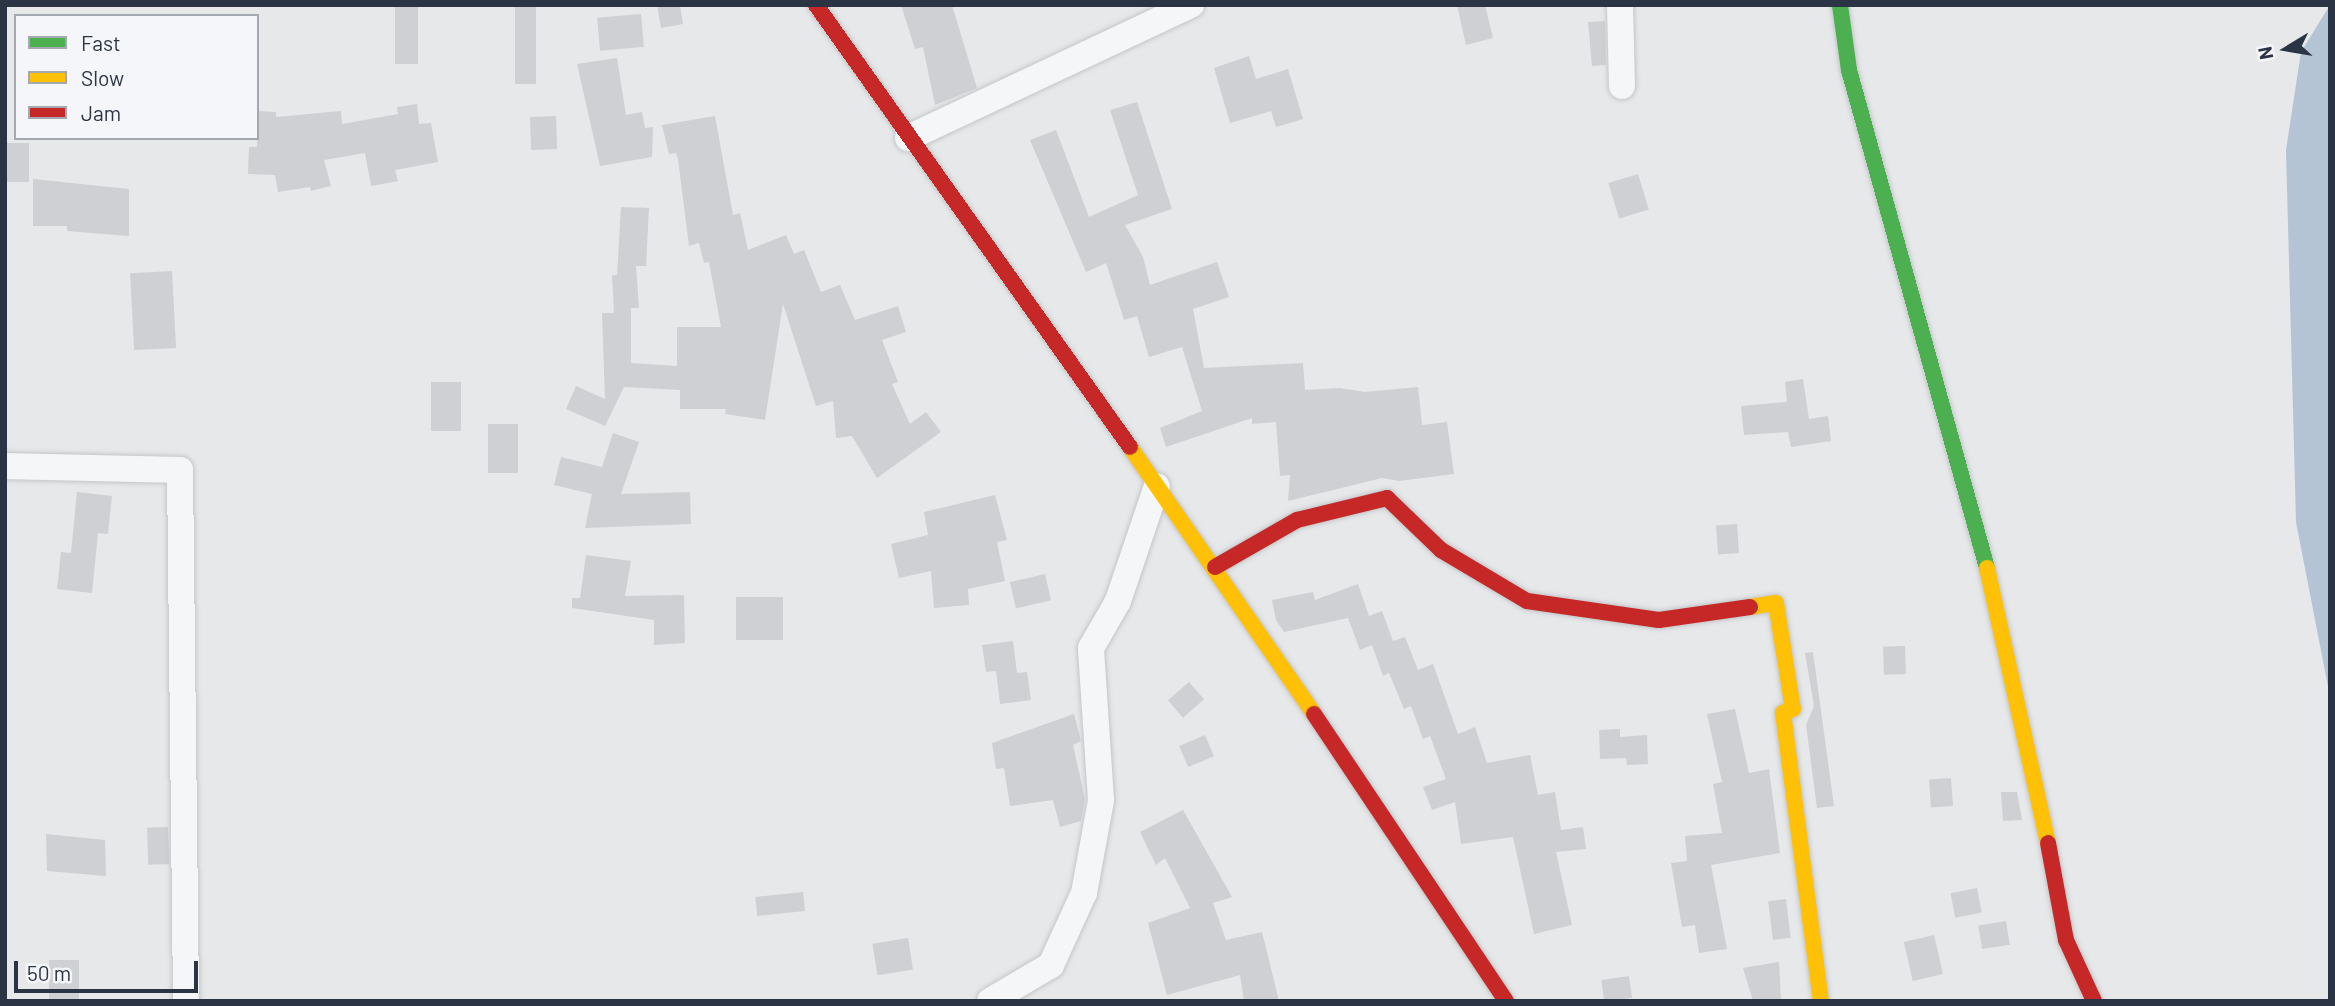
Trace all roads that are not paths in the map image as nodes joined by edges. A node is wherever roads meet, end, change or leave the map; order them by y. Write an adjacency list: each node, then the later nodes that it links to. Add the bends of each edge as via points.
1 (816, 5): 6 (street)
2 (1191, 5): 6 (street)
3 (1620, 5): 5 (street)
4 (1840, 5): 14 (street, via 1849,70 1985,558 2037,785 2066,940)
5 (1622, 86)
6 (908, 138): 8 (street)
7 (5, 466): 10 (street, via 180,470)
8 (1157, 486): 9 (street); 11 (street, via 1118,601 1091,648 1101,800 1084,893 1051,965)
9 (1215, 567): 12 (street); 13 (street, via 1297,520 1387,498 1441,550 1527,601 1659,620 1776,603 1793,709 1783,713)
10 (186, 1001)
11 (990, 1001)
12 (1506, 1001)
13 (1821, 1001)
14 (2094, 1001)

